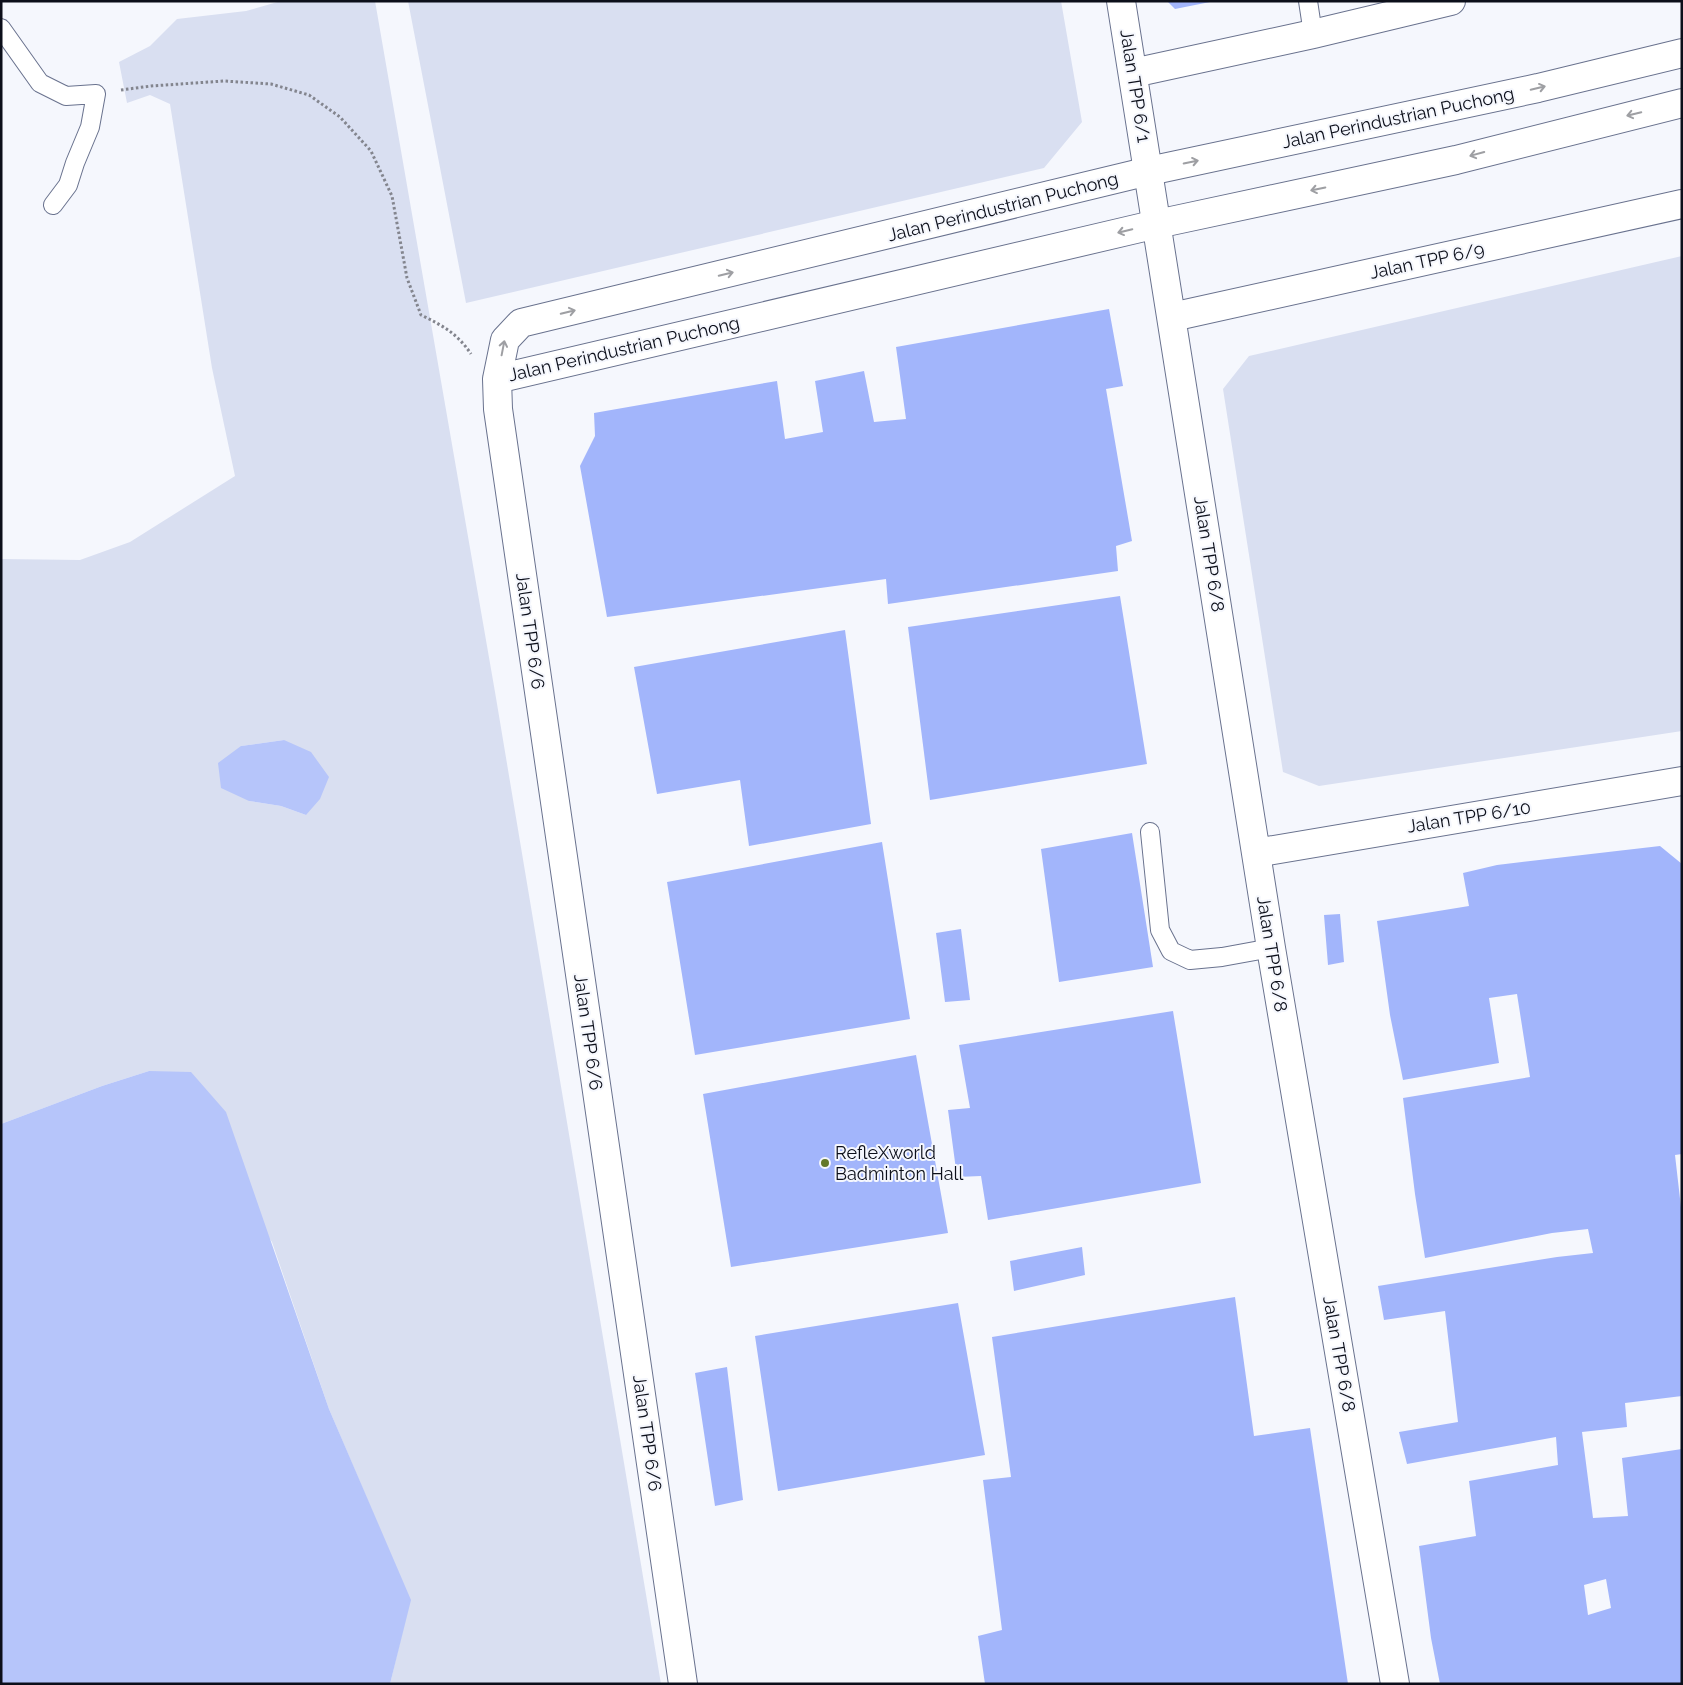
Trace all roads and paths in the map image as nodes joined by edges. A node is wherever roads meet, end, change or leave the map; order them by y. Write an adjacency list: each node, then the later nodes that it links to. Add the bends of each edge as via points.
1 (1121, 1): 7 (street, Jalan TPP 6/1)
2 (1308, 1): 5 (lane)
3 (1451, 1): 5 (street)
4 (1, 28): 8 (lane, via 40,83 66,96)
5 (1313, 34): 7 (street)
6 (1682, 53): 10 (street, Jalan Perindustrian Puchong, one-way to 6, via 1538,88)
7 (1133, 73): 10 (street, Jalan TPP 6/1)
8 (96, 94): 12 (lane, via 90,127 68,184); 15 (path, via 224,81 271,84 309,95 340,118 371,151 392,196 407,278 421,314 462,341)
9 (1682, 103): 13 (street, Jalan Perindustrian Puchong, one-way to 13, via 1456,160)
10 (1149, 171): 13 (street, Jalan TPP 6/1); 16 (street, Jalan Perindustrian Puchong, one-way to 10, via 505,340 521,323)
11 (1682, 204): 14 (street, Jalan TPP 6/9)
12 (53, 205)
13 (1157, 224): 14 (street, Jalan TPP 6/8); 16 (street, Jalan Perindustrian Puchong, one-way to 16)
14 (1172, 317): 19 (street, Jalan TPP 6/8)
15 (474, 359)
16 (497, 379): 21 (street, Jalan TPP 6/6, via 499,419)
17 (1682, 781): 19 (street, Jalan TPP 6/10)
18 (1150, 832): 20 (lane, via 1160,930 1170,951 1190,960)
19 (1256, 853): 20 (street, Jalan TPP 6/8)
20 (1271, 948): 22 (street, Jalan TPP 6/8)
21 (683, 1684)
22 (1395, 1684)

